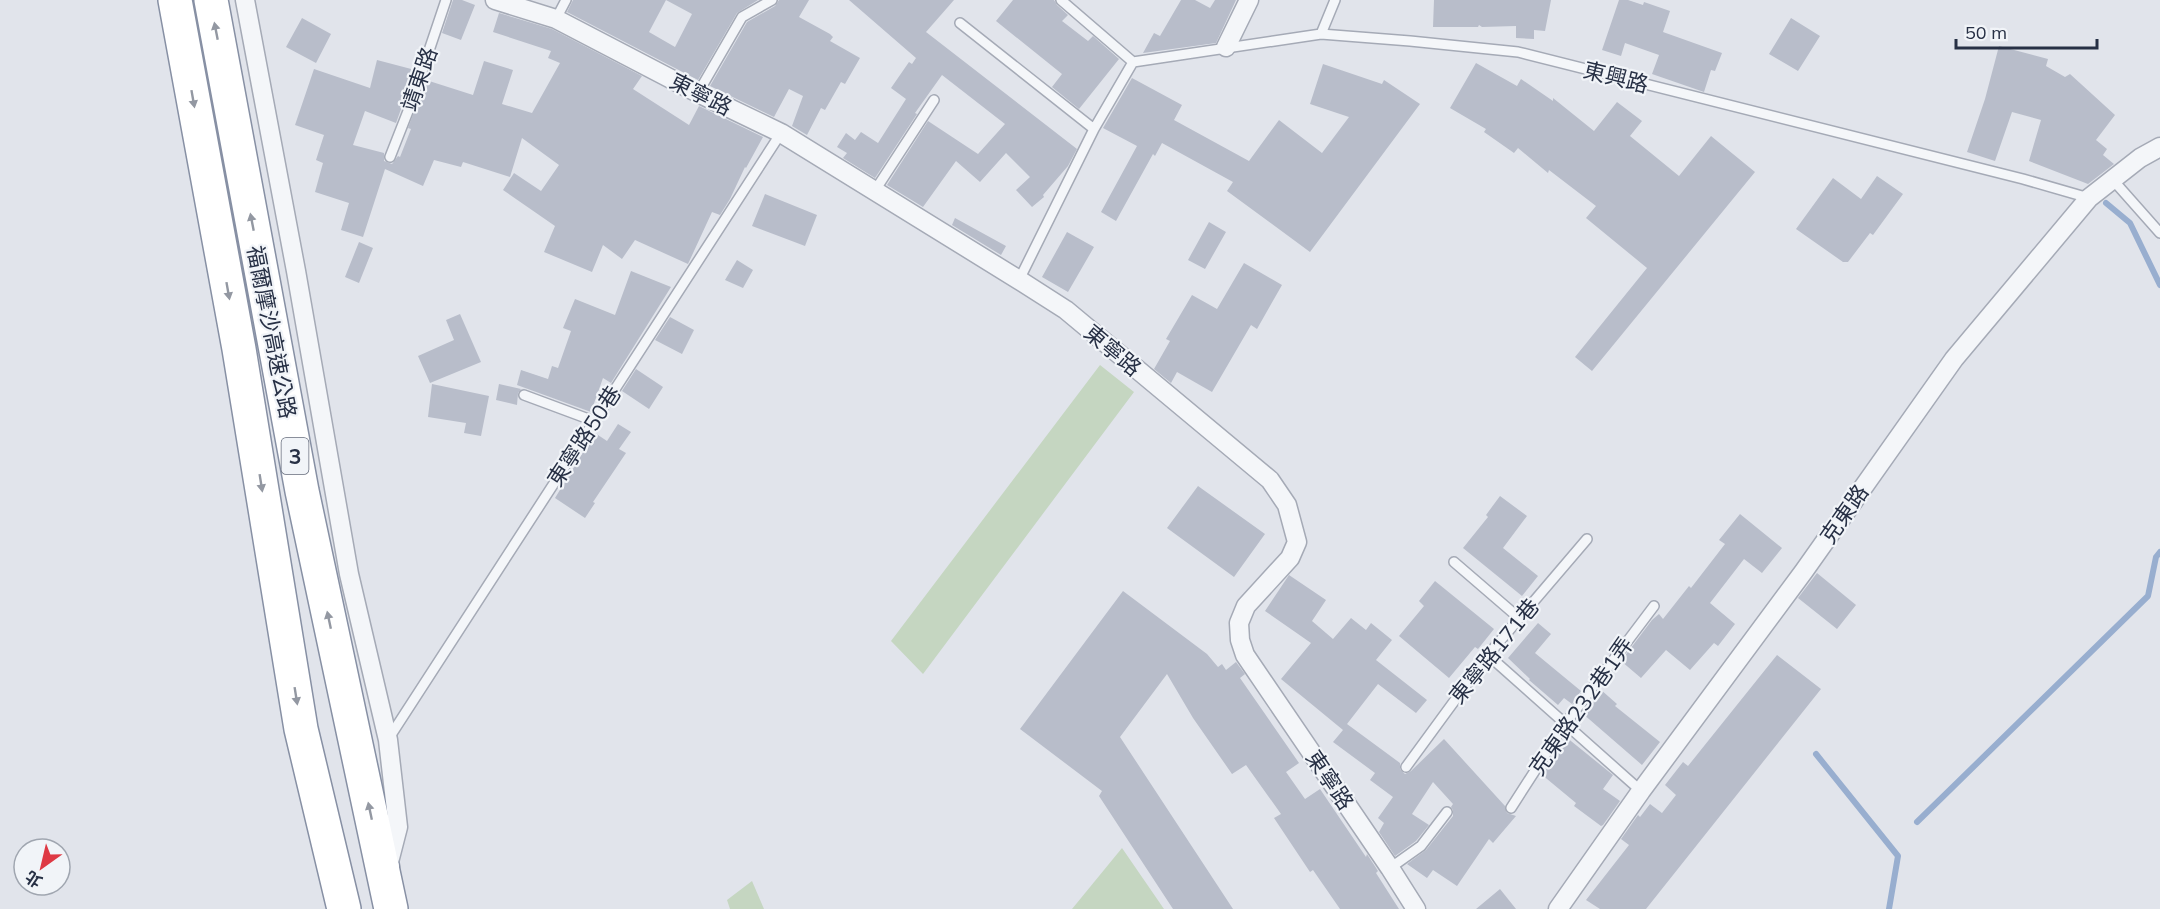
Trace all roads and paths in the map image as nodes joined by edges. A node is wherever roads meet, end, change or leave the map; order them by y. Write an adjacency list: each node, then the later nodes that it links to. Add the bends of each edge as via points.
1 (175, 0): 41 (highway, 福爾摩沙高速公路 / 3, one-way to 41, via 239,349 301,729)
2 (211, 0): 42 (highway, 福爾摩沙高速公路 / 3, one-way to 2, via 302,491)
3 (245, 0): 35 (street, via 349,574)
4 (446, 0): 21 (lane, 靖東路)
5 (495, 0): 11 (street, 東寧路)
6 (566, 0): 11 (lane)
7 (772, 0): 16 (lane, via 742,17)
8 (1061, 0): 15 (lane)
9 (1249, 0): 14 (street)
10 (1335, 0): 13 (lane)
11 (556, 19): 16 (street, 東寧路)
12 (960, 23): 18 (lane)
13 (1321, 34): 14 (lane, 東興路); 24 (lane, 東興路, via 1518,52)
14 (1226, 47): 15 (lane, 東興路)
15 (1133, 62): 18 (lane)
16 (698, 93): 19 (street, 東寧路)
17 (933, 100): 23 (lane)
18 (1094, 129): 26 (lane)
19 (781, 133): 23 (street, 東寧路); 28 (lane, 東寧路50巷)
20 (2160, 147): 22 (street, 克東路)
21 (390, 157)
22 (2113, 180): 24 (street, 克東路); 25 (lane)
23 (874, 192): 26 (street, 東寧路)
24 (2089, 198): 37 (street, 克東路, via 1954,359)
25 (2160, 233)
26 (1019, 280): 40 (street, 東寧路, via 1066,310 1269,480 1287,506 1297,542 1295,551 1246,606 1239,622 1240,640 1245,655)
27 (524, 395): 28 (lane)
28 (594, 421): 35 (lane, 東寧路50巷)
29 (1587, 539): 32 (lane, 東寧路171巷)
30 (1454, 562): 32 (lane)
31 (1654, 606): 34 (lane, 克東路232巷1弄)
32 (1519, 618): 33 (lane, 東寧路171巷)
33 (1488, 655): 34 (lane); 36 (lane, 東寧路171巷)
34 (1565, 724): 37 (lane); 38 (lane, 克東路232巷1弄)
35 (388, 740): 43 (street, via 398,827 389,862)
36 (1406, 767)
37 (1641, 791): 45 (street, 克東路)
38 (1511, 808)
39 (1447, 812): 40 (lane, via 1421,846)
40 (1390, 868): 44 (street, 東寧路)
41 (344, 909)
42 (391, 909)
43 (401, 909)
44 (1416, 909)
45 (1558, 909)

